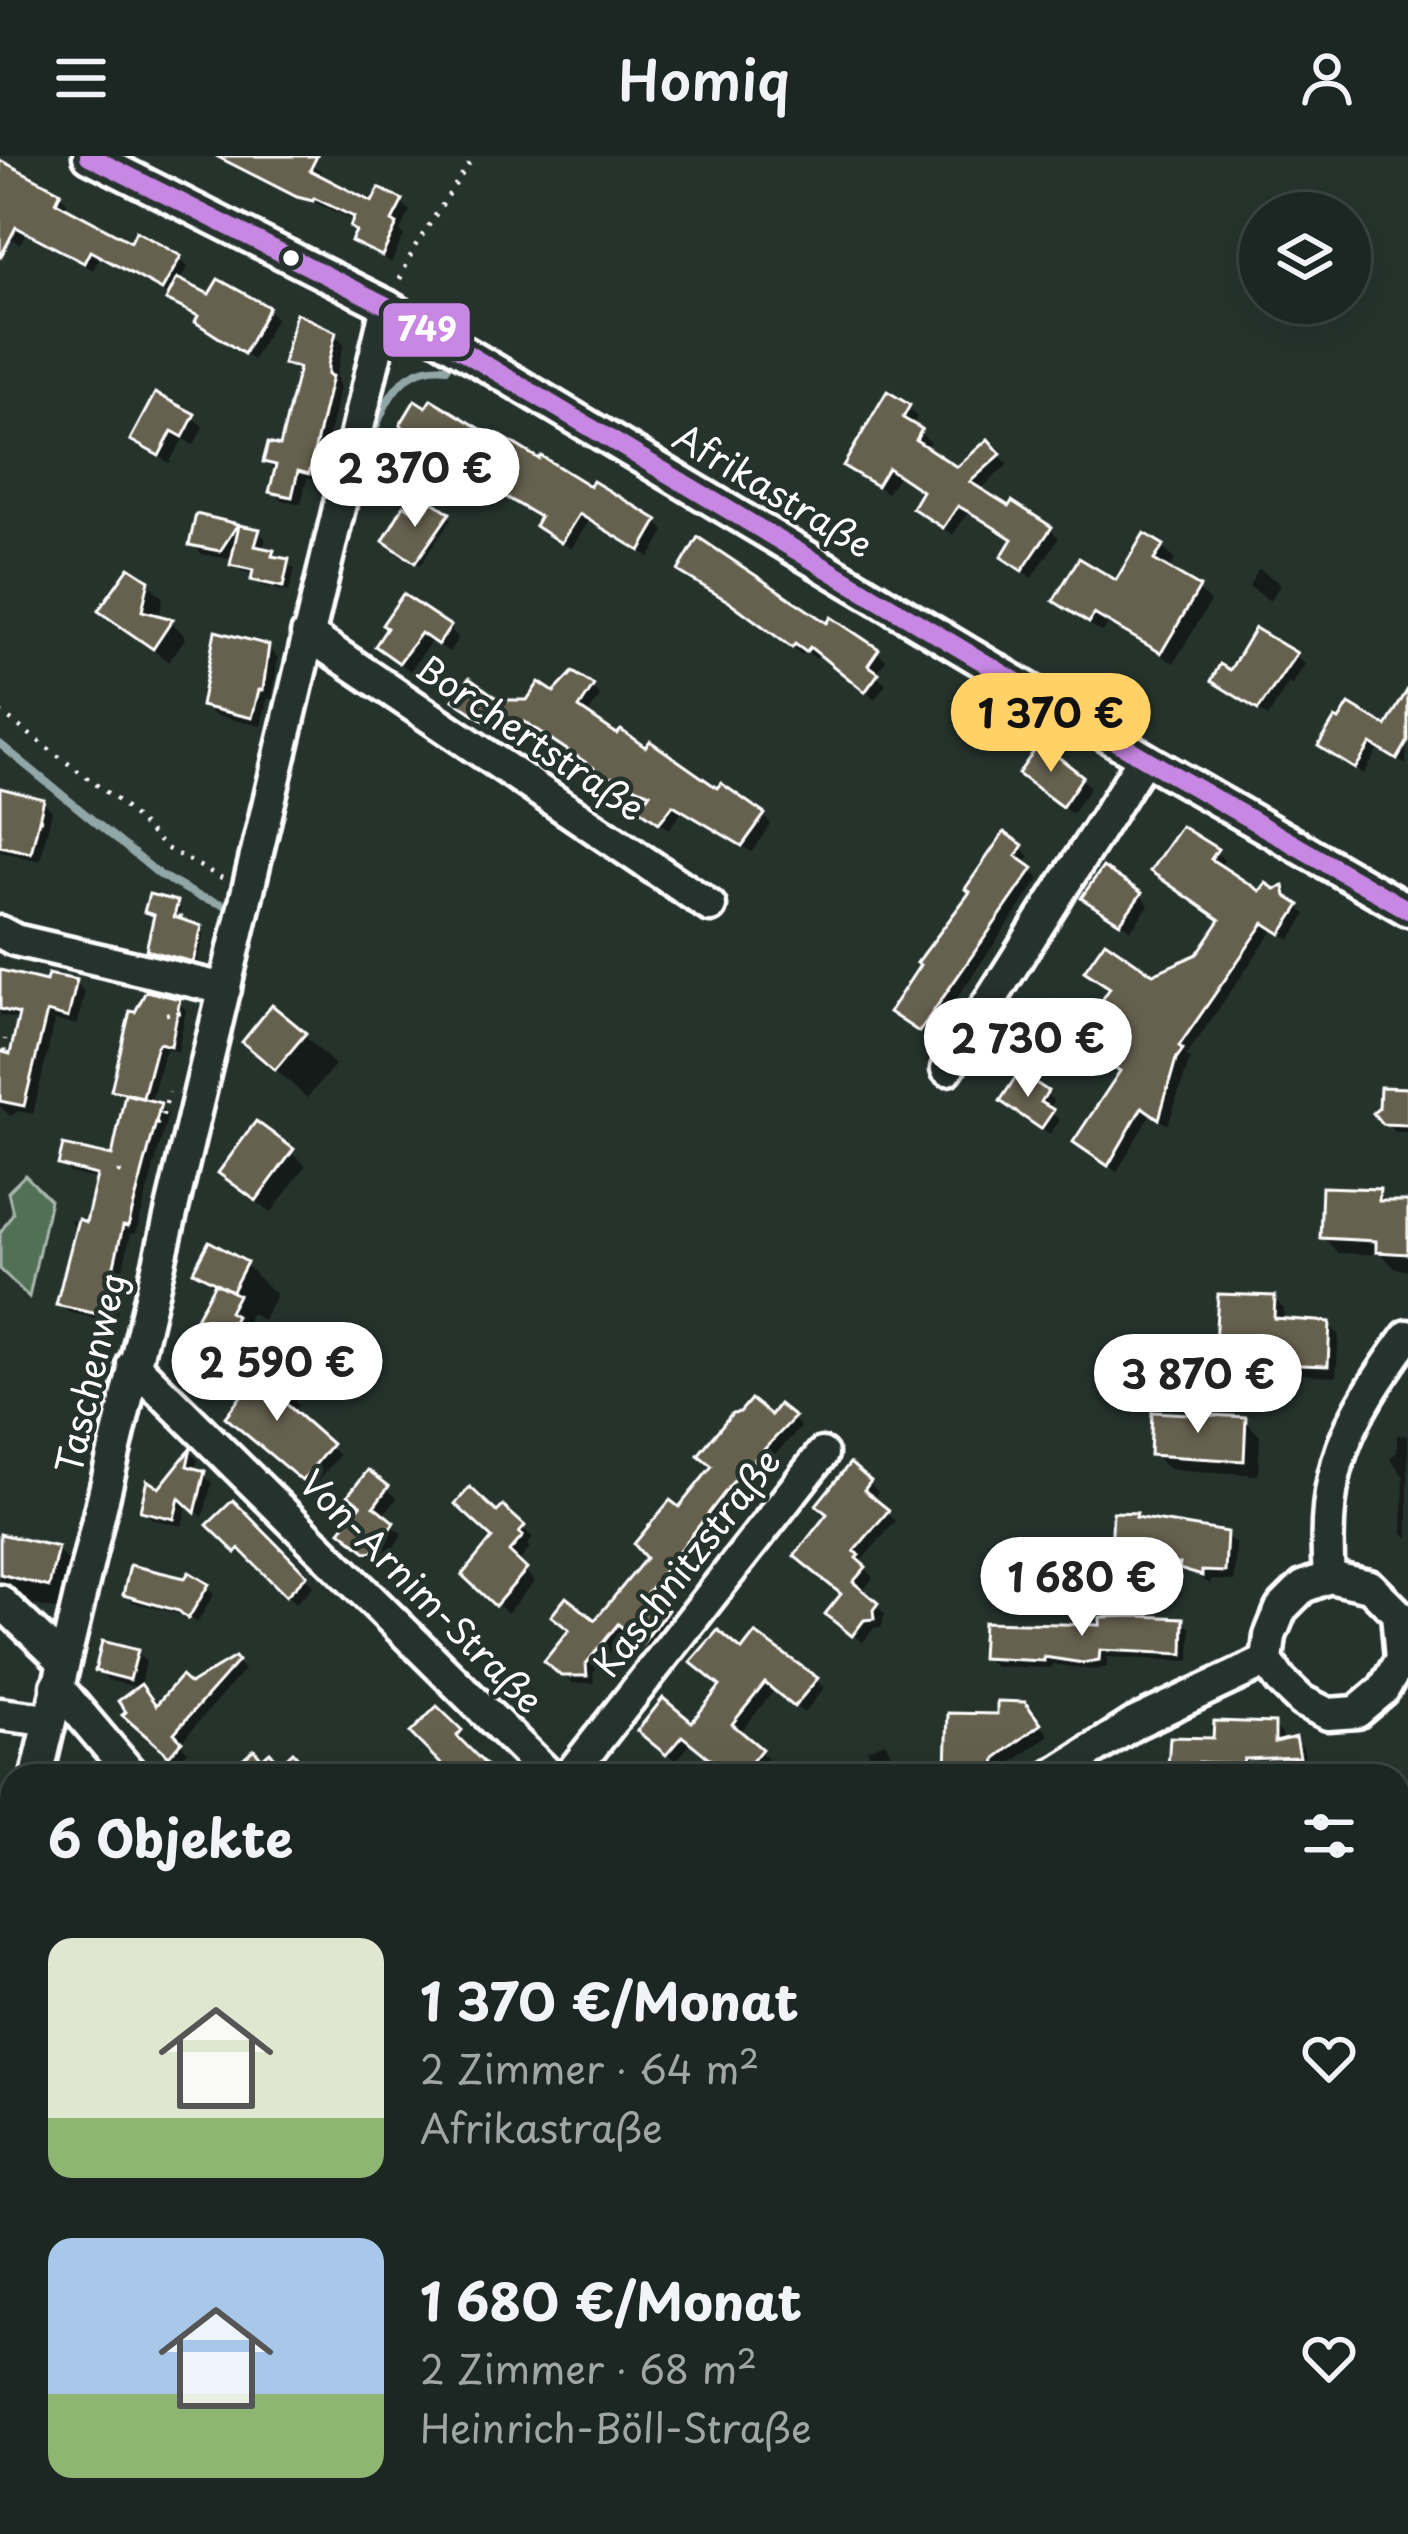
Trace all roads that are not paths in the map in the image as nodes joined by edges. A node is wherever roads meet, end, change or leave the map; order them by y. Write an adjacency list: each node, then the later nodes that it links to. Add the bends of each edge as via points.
1 (105, 160): 2 (street, Afrikastraße)
2 (387, 306): 3 (street, Taschenweg); 4 (street, Afrikastraße)
3 (308, 634): 5 (street, Borchertstraße); 8 (street, Taschenweg, via 247,894)
4 (1144, 758): 6 (street, Afrikastraße); 9 (street)
5 (710, 906)
6 (1408, 910)
7 (0, 932): 8 (street)
8 (212, 996): 11 (street, Taschenweg)
9 (947, 1070)
10 (1408, 1336): 13 (street, via 1345,1432 1328,1506)
11 (133, 1364): 17 (street, Taschenweg); 22 (street, Von-Arnim-Straße)
12 (822, 1454): 23 (street, Kaschnitzstraße)
13 (1330, 1577): 15 (street, via 1370,1586); 16 (street, via 1303,1587 1281,1609)
14 (0, 1601): 17 (street)
15 (1402, 1611): 16 (street, via 1394,1677 1357,1712 1328,1714 1302,1701)
16 (1268, 1661): 24 (street, via 1135,1723)
17 (60, 1674): 19 (street, Taschenweg); 21 (street)
18 (0, 1714): 19 (street)
19 (47, 1720): 20 (street, Taschenweg)
20 (39, 1764)
21 (125, 1764)
22 (538, 1764)
23 (578, 1764)
24 (1071, 1764)

